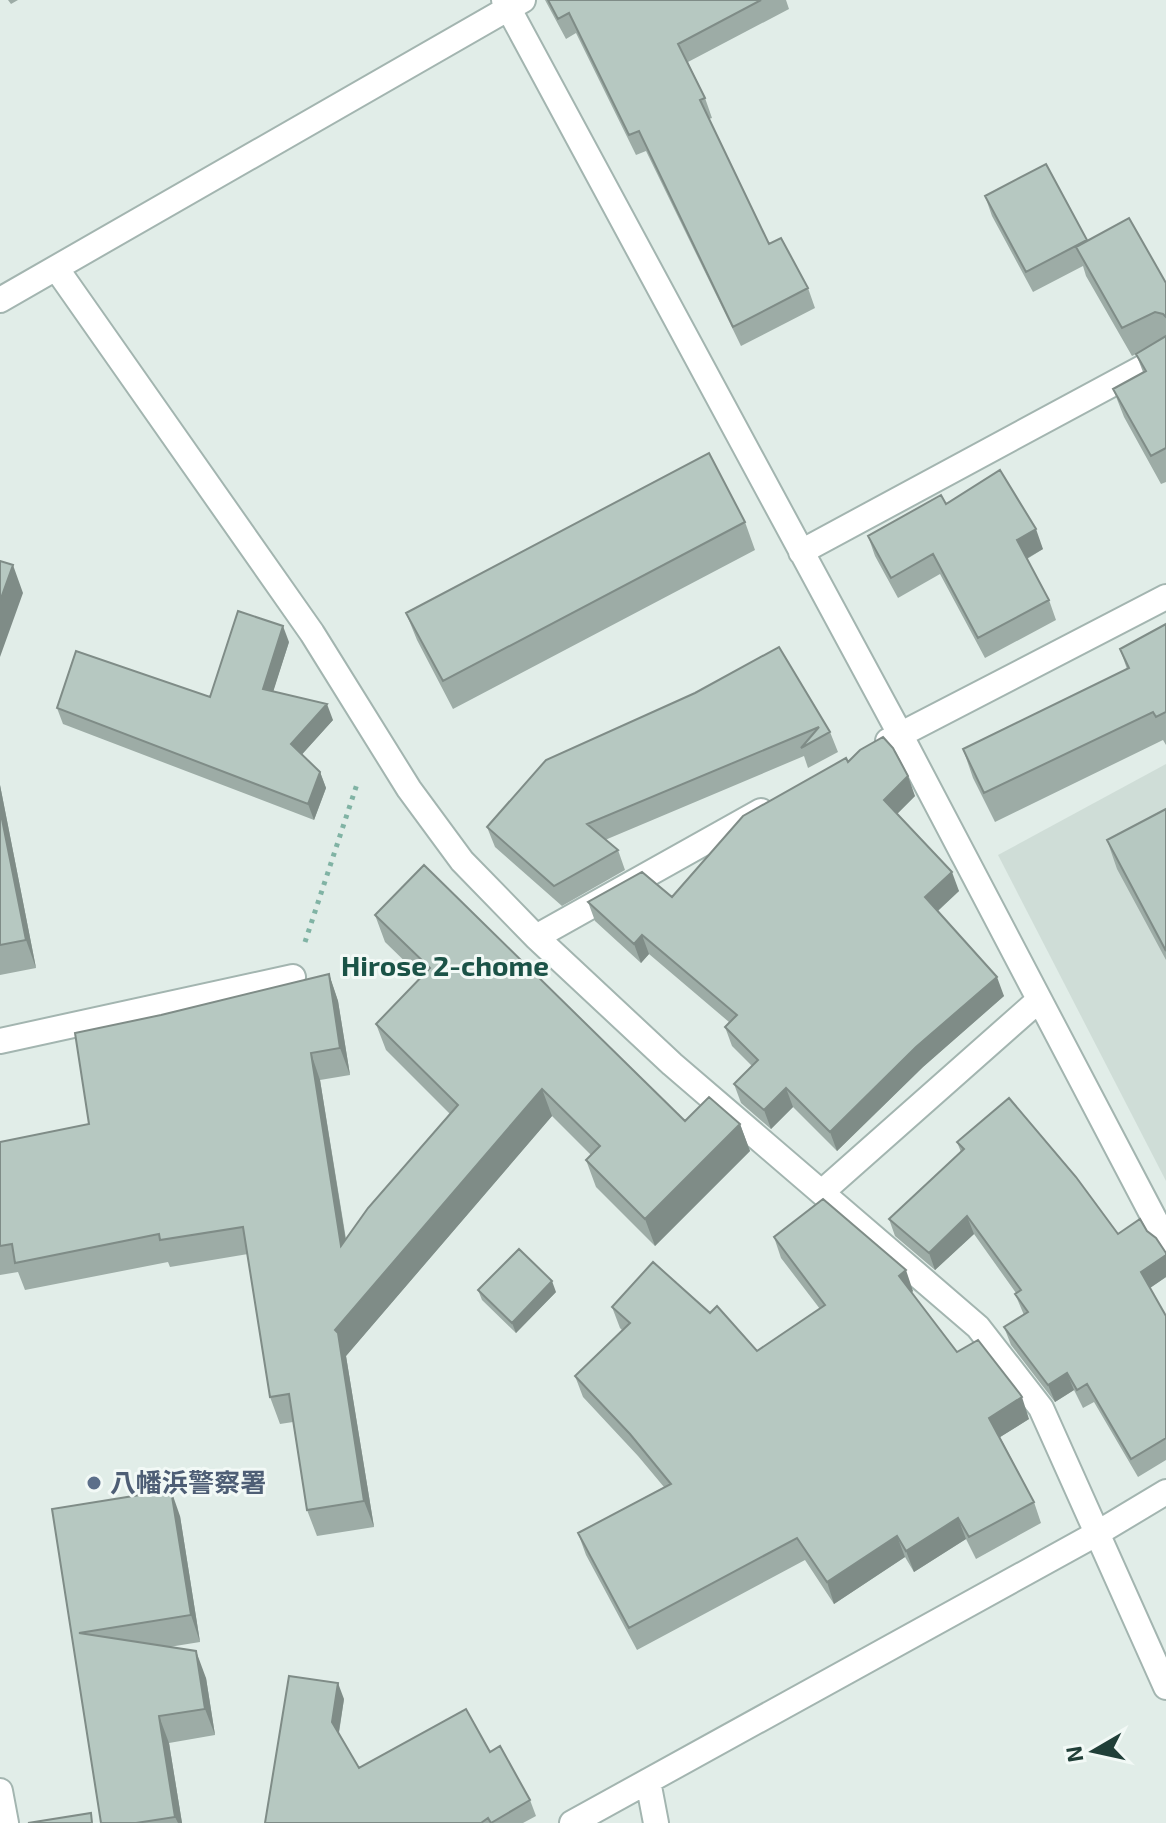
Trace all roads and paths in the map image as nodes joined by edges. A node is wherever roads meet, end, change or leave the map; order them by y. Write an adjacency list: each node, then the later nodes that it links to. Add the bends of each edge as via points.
1 (512, 3): 2 (street); 5 (street)
2 (56, 268): 3 (street); 7 (street, via 312,633)
3 (0, 300)
4 (1166, 355): 5 (street)
5 (801, 552): 8 (street)
6 (1166, 597): 8 (street)
7 (374, 733): 11 (street, via 462,861); 12 (path)
8 (900, 734): 9 (street); 13 (street)
9 (873, 749)
10 (779, 802): 11 (street)
11 (536, 937): 15 (street, via 672,1064)
12 (293, 977): 14 (street)
13 (1039, 1000): 15 (street); 16 (street)
14 (0, 1041)
15 (822, 1192): 18 (street, via 978,1327 1041,1408)
16 (1166, 1241)
17 (1166, 1492): 18 (street)
18 (1096, 1534): 19 (street); 20 (street)
19 (1166, 1687)
20 (648, 1781): 23 (street); 24 (street)
21 (0, 1791): 22 (street)
22 (6, 1823)
23 (572, 1823)
24 (656, 1823)

